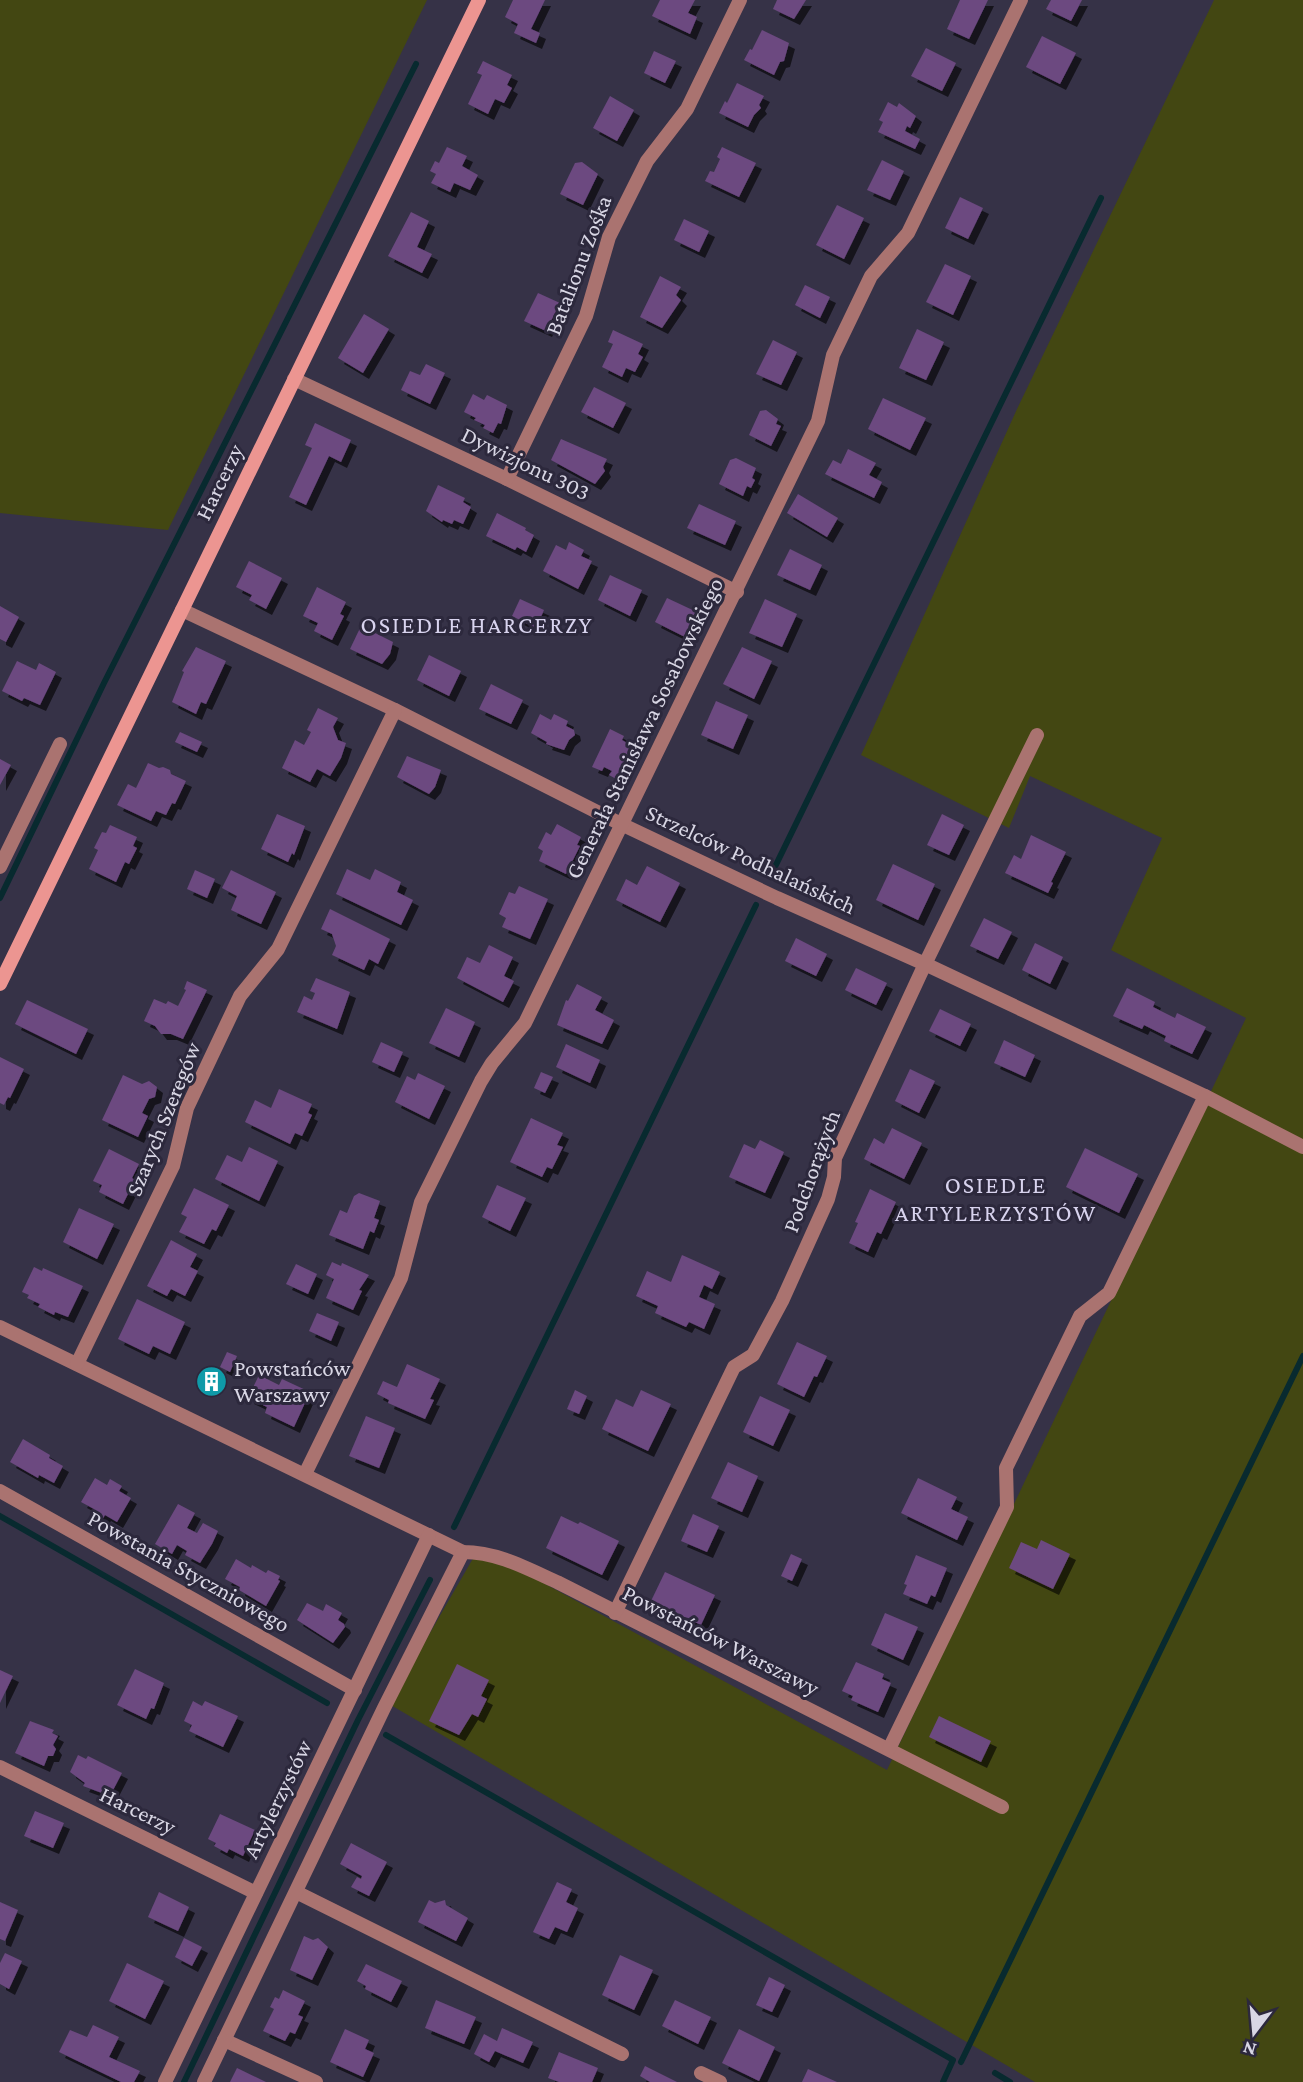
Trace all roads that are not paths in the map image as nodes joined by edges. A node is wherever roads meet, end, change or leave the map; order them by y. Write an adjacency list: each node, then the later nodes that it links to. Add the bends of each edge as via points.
1 (479, 0): 4 (street, Harcerzy)
2 (740, 0): 5 (street, Batalionu Zośka, via 687,109 647,161 609,237 586,316)
3 (1021, 0): 6 (street, Generała Stanisława Sosabowskiego, via 908,233 871,276 833,355 818,421)
4 (295, 379): 5 (street, Dywizjonu 303); 7 (street, Harcerzy)
5 (508, 479): 6 (street, Dywizjonu 303)
6 (737, 592): 11 (street, Generała Stanisława Sosabowskiego)
7 (181, 610): 8 (street, Strzelców Podhalańskich); 14 (street, Harcerzy)
8 (395, 709): 11 (street, Strzelców Podhalańskich); 18 (street, Szarych Szeregów, via 278,949 240,996 187,1108 173,1166)
9 (1037, 735): 13 (street, Podchorążych)
10 (60, 744): 12 (street)
11 (621, 824): 13 (street, Strzelców Podhalańskich); 19 (street, Generała Stanisława Sosabowskiego, via 525,1023 481,1081 433,1178 401,1278)
12 (0, 867)
13 (925, 964): 15 (street, Strzelców Podhalańskich); 23 (street, Podchorążych, via 835,1158 828,1199 782,1301 753,1355 734,1367)
14 (0, 984)
15 (1205, 1096): 16 (street, Strzelców Podhalańskich); 25 (street, via 1110,1293 1080,1316 1006,1468 1007,1507)
16 (1303, 1147)
17 (0, 1327): 18 (street, Powstańców Warszawy)
18 (77, 1364): 19 (street, Powstańców Warszawy)
19 (305, 1474): 21 (street, Powstańców Warszawy)
20 (0, 1491): 24 (street, Powstania Styczniowego)
21 (429, 1535): 22 (street, Powstańców Warszawy); 24 (street, Artylerzystów)
22 (463, 1552): 23 (street, Powstańców Warszawy, via 505,1559); 28 (street)
23 (615, 1613): 25 (street, Powstańców Warszawy)
24 (355, 1690): 29 (street, Artylerzystów)
25 (889, 1749): 27 (street, Powstańców Warszawy)
26 (0, 1767): 29 (street, Harcerzy)
27 (1002, 1807)
28 (296, 1892): 30 (street); 31 (street)
29 (257, 1893): 33 (street, Artylerzystów)
30 (224, 2040): 34 (street); 35 (street)
31 (622, 2054)
32 (701, 2073): 36 (street)
33 (165, 2082)
34 (204, 2082)
35 (316, 2082)
36 (720, 2082)

